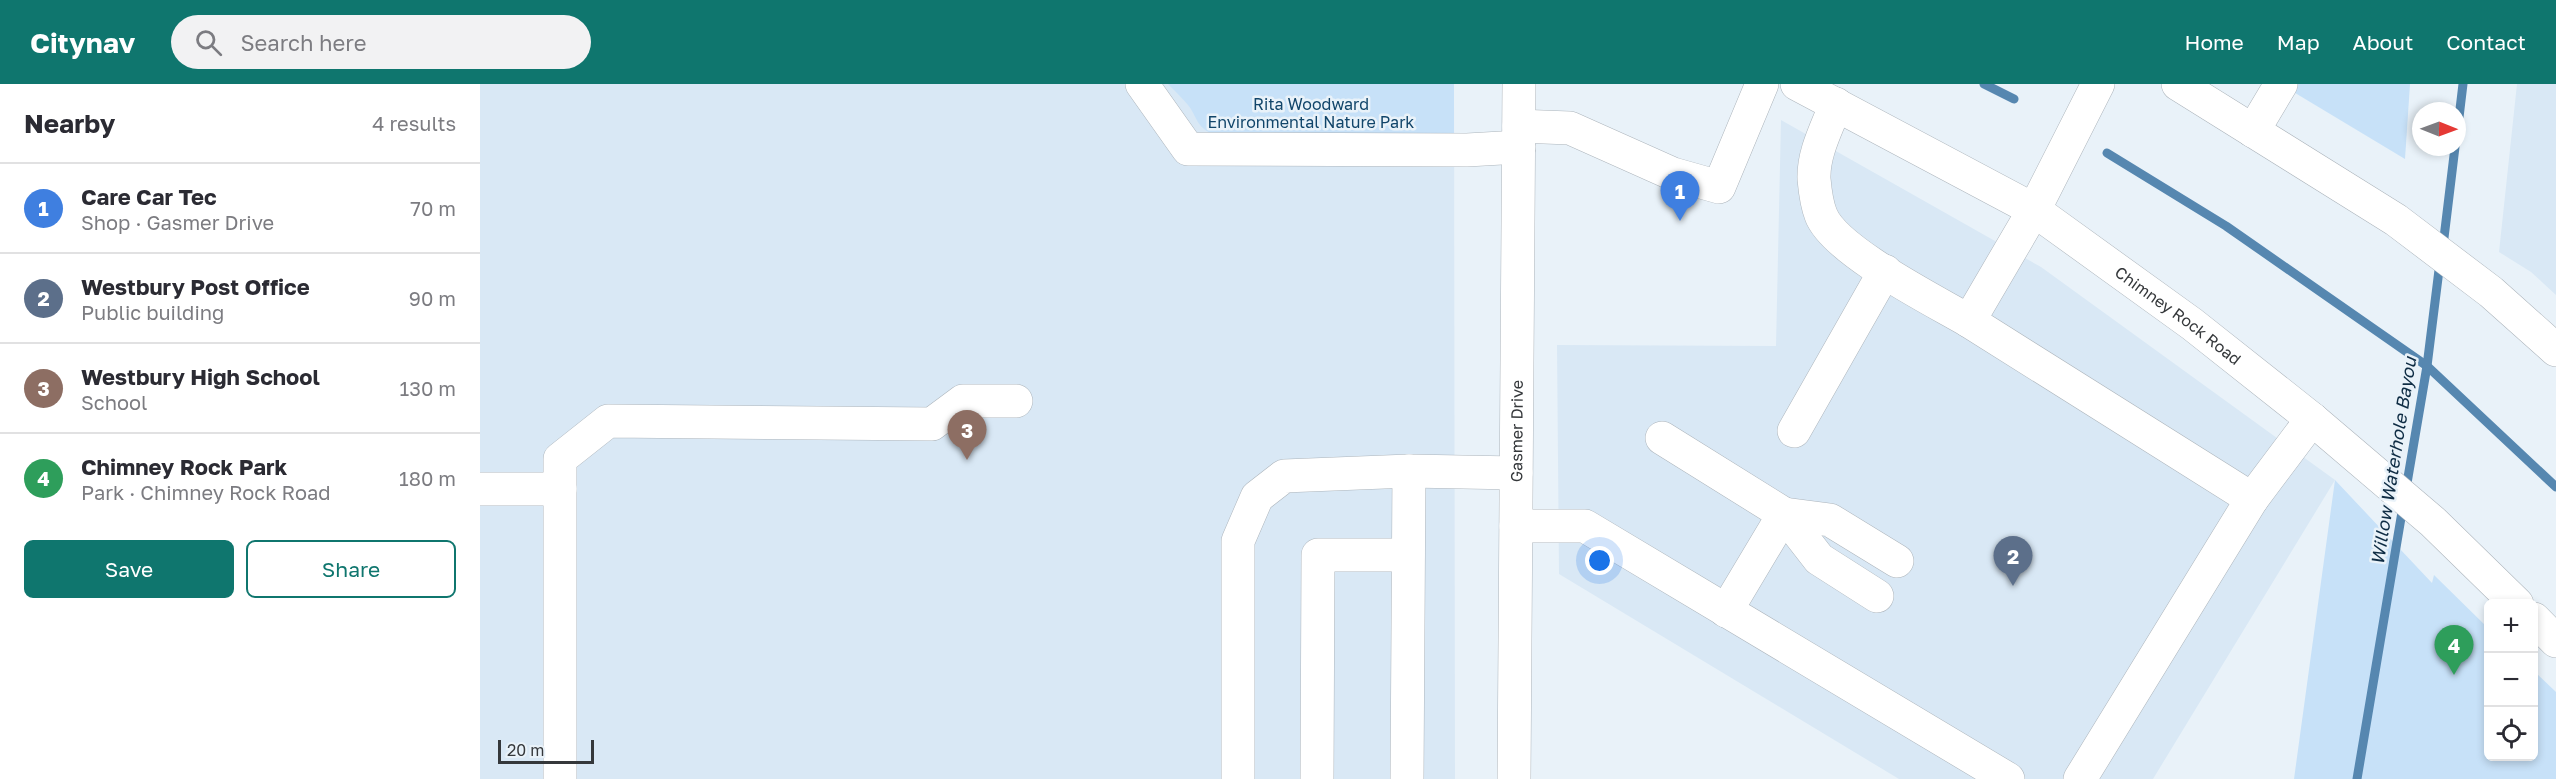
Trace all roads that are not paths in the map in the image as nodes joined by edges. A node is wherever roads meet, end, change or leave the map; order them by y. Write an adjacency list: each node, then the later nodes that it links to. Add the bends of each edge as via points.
1 (1142, 84): 10 (main road, via 1188,148 1467,150)
2 (1519, 84): 10 (main road, Gasmer Drive)
3 (1762, 84): 10 (main road, via 1719,187 1673,174 1570,128)
4 (1797, 84): 8 (main road, Chimney Rock Road)
5 (2098, 84): 11 (main road)
6 (2178, 84): 9 (main road)
7 (2281, 84): 9 (main road)
8 (1836, 104): 11 (main road, Chimney Rock Road); 12 (main road, via 1815,169 1821,216 1840,241)
9 (2253, 131): 14 (main road, via 2396,220)
10 (1519, 136): 20 (main road, Gasmer Drive)
11 (2034, 210): 13 (main road); 16 (main road, Chimney Rock Road, via 2192,324)
12 (1885, 271): 13 (main road); 17 (main road)
13 (1969, 321): 23 (main road)
14 (2553, 343)
15 (1016, 401): 22 (main road, via 963,401 932,424 608,421 560,459)
16 (2312, 419): 23 (main road); 28 (main road, Chimney Rock Road, via 2433,522)
17 (1794, 432)
18 (1662, 438): 24 (main road)
19 (1409, 471): 20 (main road); 26 (main road); 33 (main road, via 1284,476 1257,497 1238,541)
20 (1516, 473): 25 (main road, Gasmer Drive)
21 (480, 489): 22 (main road)
22 (560, 489): 32 (main road)
23 (2252, 499): 38 (main road)
24 (1784, 514): 27 (main road, via 1830,520); 29 (main road)
25 (1516, 526): 29 (main road, via 1585,526); 36 (main road, Gasmer Drive)
26 (1408, 555): 34 (main road, via 1318,555); 35 (main road)
27 (1888, 578)
28 (2513, 599)
29 (1726, 611): 37 (main road)
30 (2538, 623): 31 (main road)
31 (2556, 641)
32 (560, 779)
33 (1238, 779)
34 (1317, 779)
35 (1407, 779)
36 (1514, 779)
37 (2008, 779)
38 (2080, 779)

